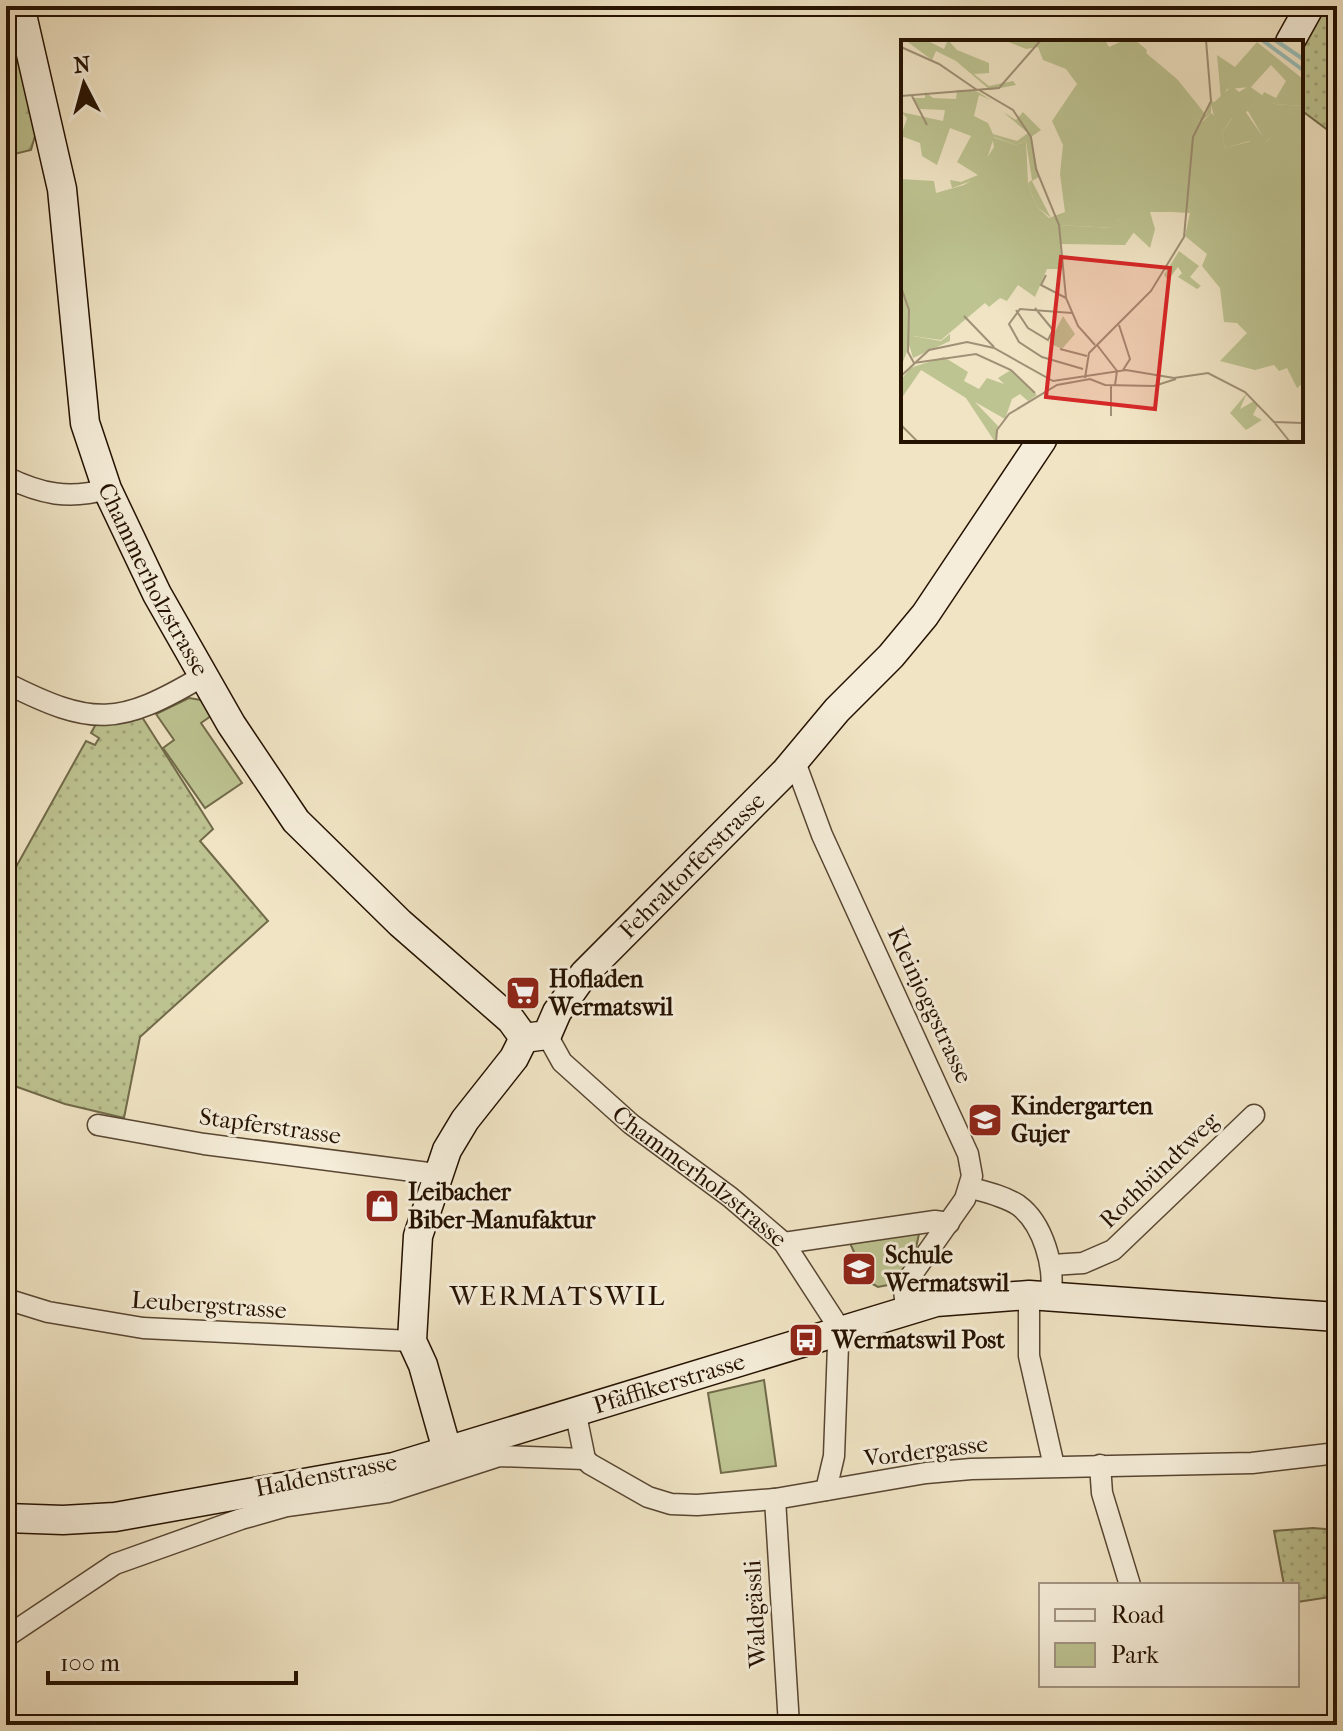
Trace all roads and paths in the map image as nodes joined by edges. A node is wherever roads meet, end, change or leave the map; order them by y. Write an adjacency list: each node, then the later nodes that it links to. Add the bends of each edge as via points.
1 (20, 6): 6 (street, Chammerholzstrasse, via 62,189 83,412)
2 (1310, 6): 3 (street)
3 (1291, 40)
4 (1041, 442): 9 (street, Fehraltorferstrasse, via 925,615)
5 (6, 477): 6 (street, via 59,496)
6 (107, 489): 7 (street, Chammerholzstrasse)
7 (203, 676): 8 (street, via 145,708 97,716 64,711); 10 (street, Chammerholzstrasse, via 296,821 400,923)
8 (6, 683)
9 (795, 762): 10 (street, Fehraltorferstrasse, via 584,974); 14 (street, Kleinjoggstrasse, via 822,835 959,1131 968,1154)
10 (535, 1036): 13 (street, Fehraltorferstrasse, via 465,1120); 17 (street, Chammerholzstrasse, via 631,1124)
11 (1254, 1115): 19 (street, Rothbündtweg, via 1113,1250 1083,1263)
12 (98, 1125): 13 (street, Stapferstrasse)
13 (436, 1174): 25 (street, Fehraltorferstrasse, via 418,1236)
14 (971, 1188): 16 (street); 19 (street, via 1021,1208)
15 (922, 1223): 16 (street); 17 (street); 18 (street)
16 (949, 1223): 18 (street)
17 (784, 1243): 24 (street, Chammerholzstrasse)
18 (928, 1251): 22 (street, via 904,1290)
19 (1052, 1265): 20 (street)
20 (1040, 1296): 22 (street, Pfäffikerstrasse, via 972,1297); 23 (street, Pfäffikerstrasse); 32 (street, via 1029,1356)
21 (6, 1299): 25 (street, Leubergstrasse, via 48,1312 143,1328)
22 (906, 1308): 24 (street, Pfäffikerstrasse)
23 (1337, 1317)
24 (836, 1331): 26 (street, Pfäffikerstrasse); 29 (street)
25 (412, 1341): 27 (street, Fehraltorferstrasse)
26 (575, 1410): 27 (street, Pfäffikerstrasse); 30 (street)
27 (447, 1450): 36 (street, Pfäffikerstrasse, via 334,1480 115,1517)
28 (1337, 1453): 31 (street, Vordergasse, via 1252,1463)
29 (834, 1456): 33 (street); 34 (street)
30 (585, 1459): 35 (street, Vordergasse, via 638,1492 671,1504); 38 (street, Haldenstrasse, via 499,1456 388,1492 287,1506 241,1519 115,1564)
31 (1100, 1465): 32 (street, Vordergasse); 37 (street, via 1102,1493)
32 (1054, 1466): 33 (street, Vordergasse, via 971,1469)
33 (865, 1483): 34 (street, Vordergasse)
34 (826, 1490): 35 (street, Vordergasse)
35 (775, 1499): 39 (street, Waldgässli)
36 (6, 1518)
37 (1129, 1583)
38 (6, 1637)
39 (789, 1725)

